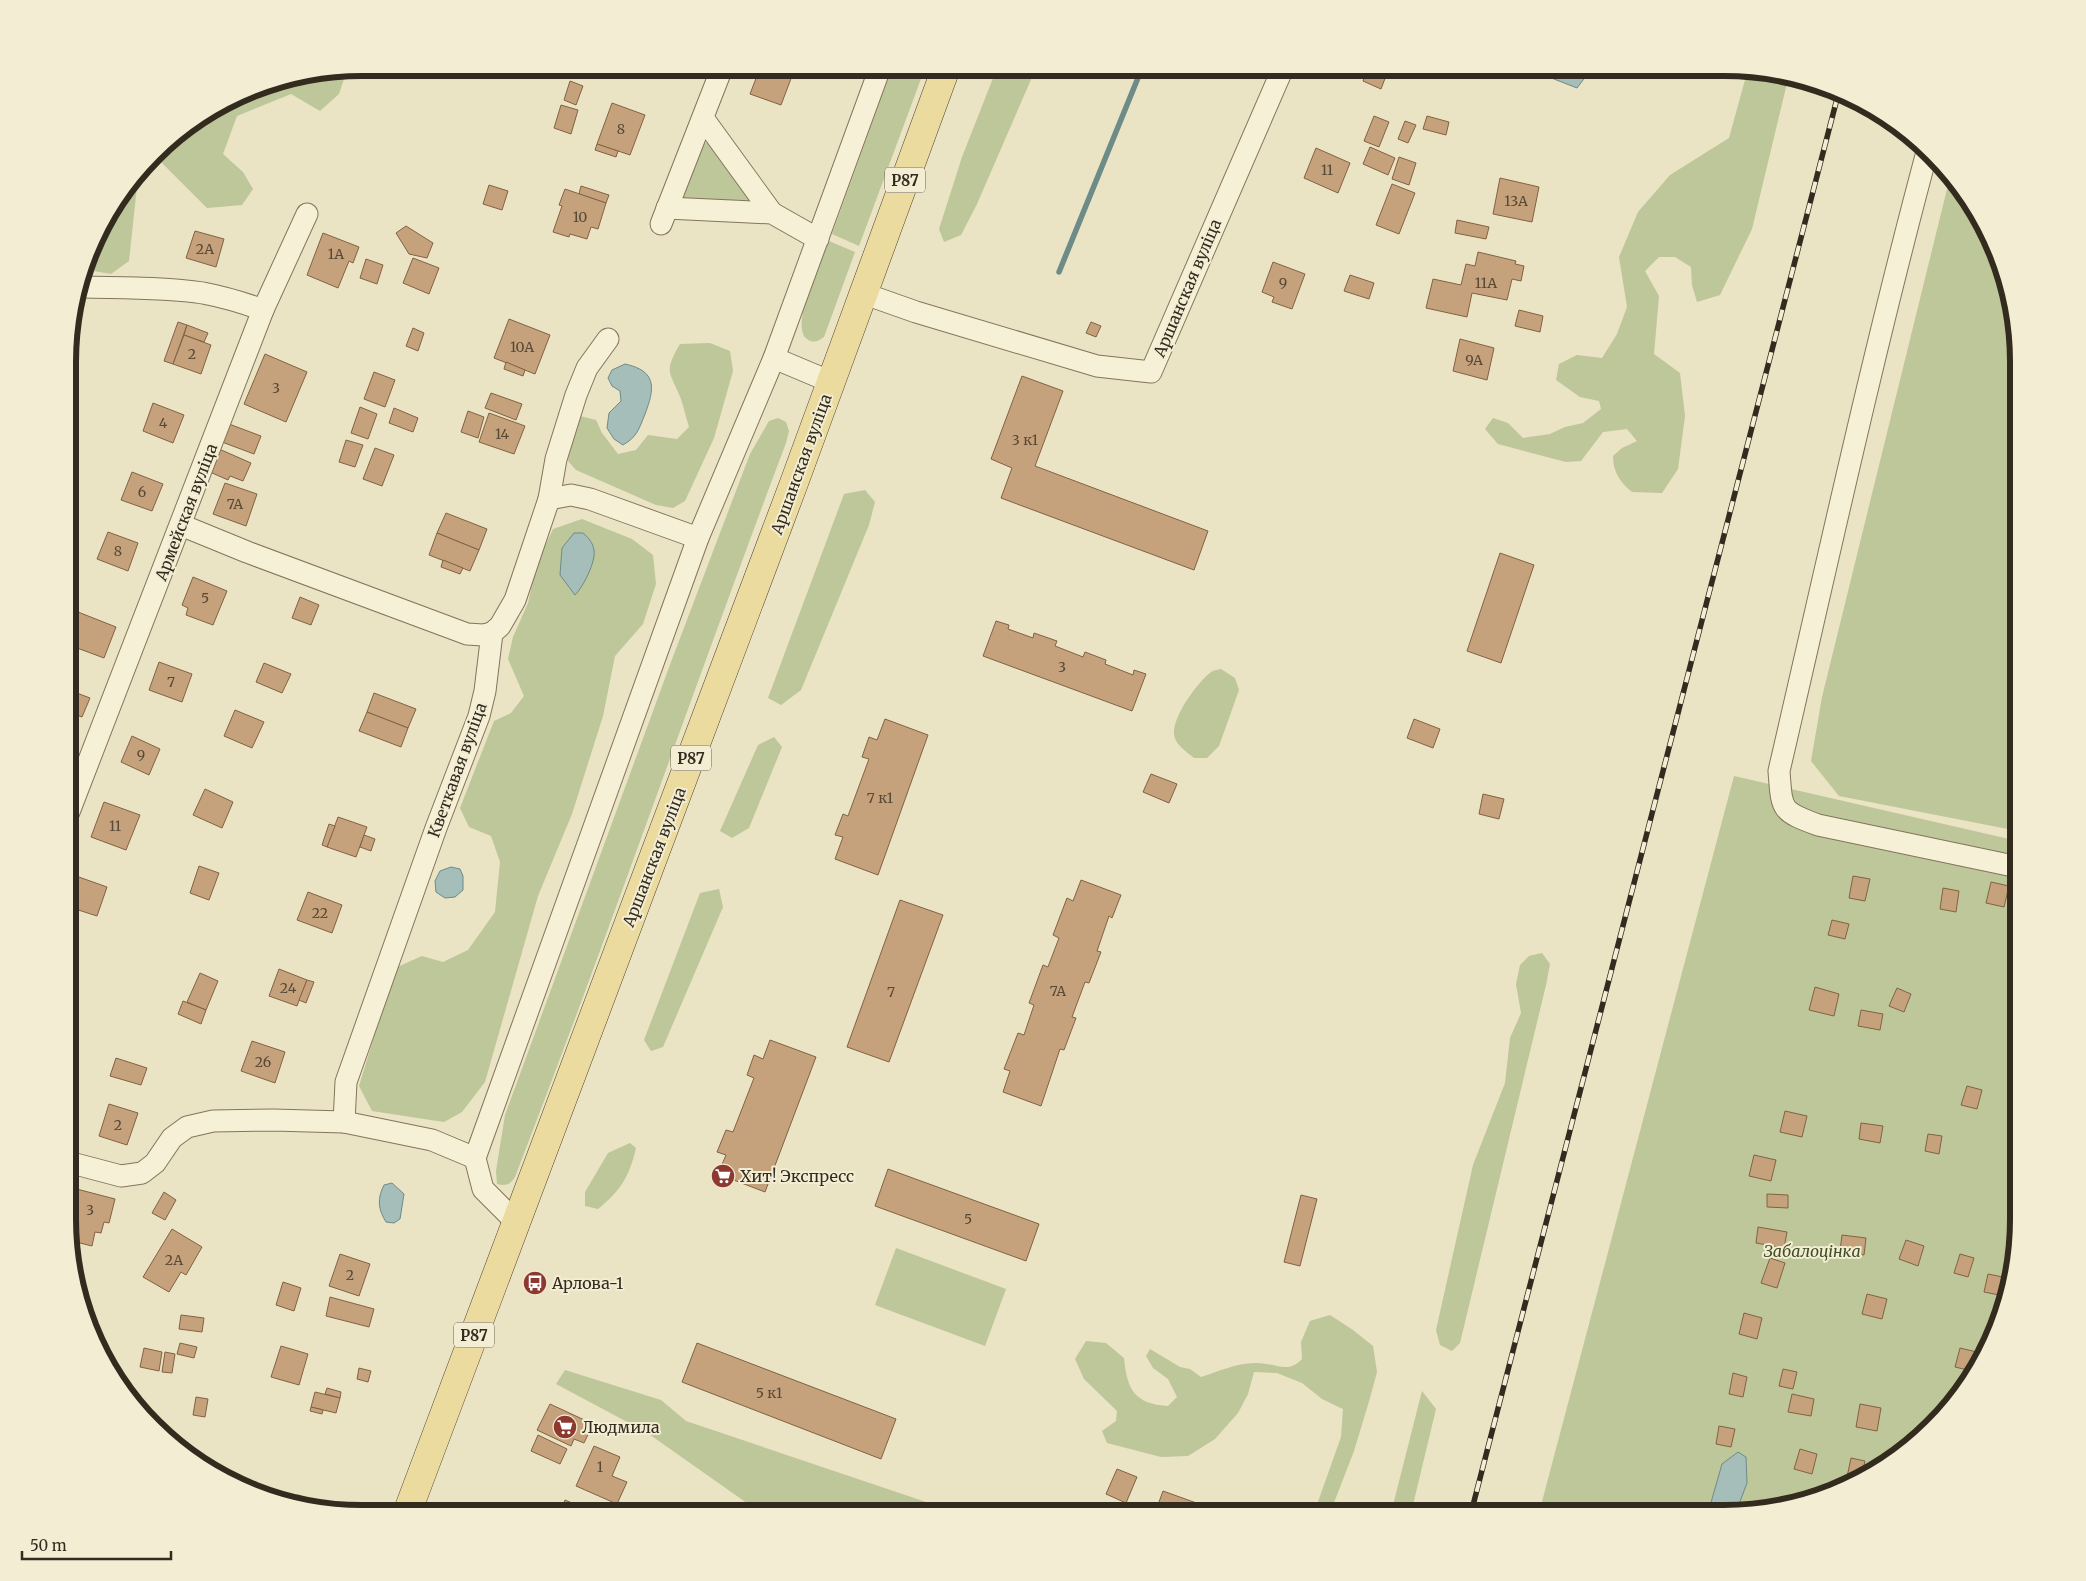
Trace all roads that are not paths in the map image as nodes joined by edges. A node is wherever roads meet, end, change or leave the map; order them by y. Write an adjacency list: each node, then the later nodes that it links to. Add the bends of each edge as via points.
1 (719, 76): 5 (street)
2 (877, 76): 9 (street)
3 (943, 76): 11 (main road, Р87)
4 (1280, 76): 11 (street, Аршанская вуліца, via 1151,372 1096,366)
5 (704, 118): 7 (street); 7 (street, via 664,216)
6 (1925, 159): 21 (street, via 1779,771 1782,803 1793,815 1818,825)
7 (772, 213): 9 (street)
8 (307, 214): 12 (street, Армейская вуліца)
9 (818, 239): 14 (street)
10 (86, 287): 12 (street, via 202,293)
11 (865, 294): 15 (main road, Аршанская вуліца / Р87)
12 (263, 310): 17 (street, Армейская вуліца)
13 (608, 339): 16 (street, via 587,368 576,395 556,459)
14 (774, 358): 15 (street); 18 (street)
15 (831, 382): 25 (main road, Аршанская вуліца / Р87)
16 (549, 498): 18 (street, via 571,495 590,499); 19 (street, via 516,600)
17 (181, 525): 19 (street, via 467,634); 20 (street, Армейская вуліца)
18 (698, 538): 23 (street)
19 (492, 633): 22 (street, Кветкавая вуліца, via 479,716 346,1082)
20 (76, 794)
21 (2010, 865)
22 (344, 1122): 23 (street, via 432,1140); 24 (street, via 214,1121 187,1127 172,1138 155,1163 142,1173 121,1176)
23 (475, 1158): 25 (street, via 483,1189)
24 (76, 1164)
25 (516, 1222): 26 (main road, Р87)
26 (410, 1505)

